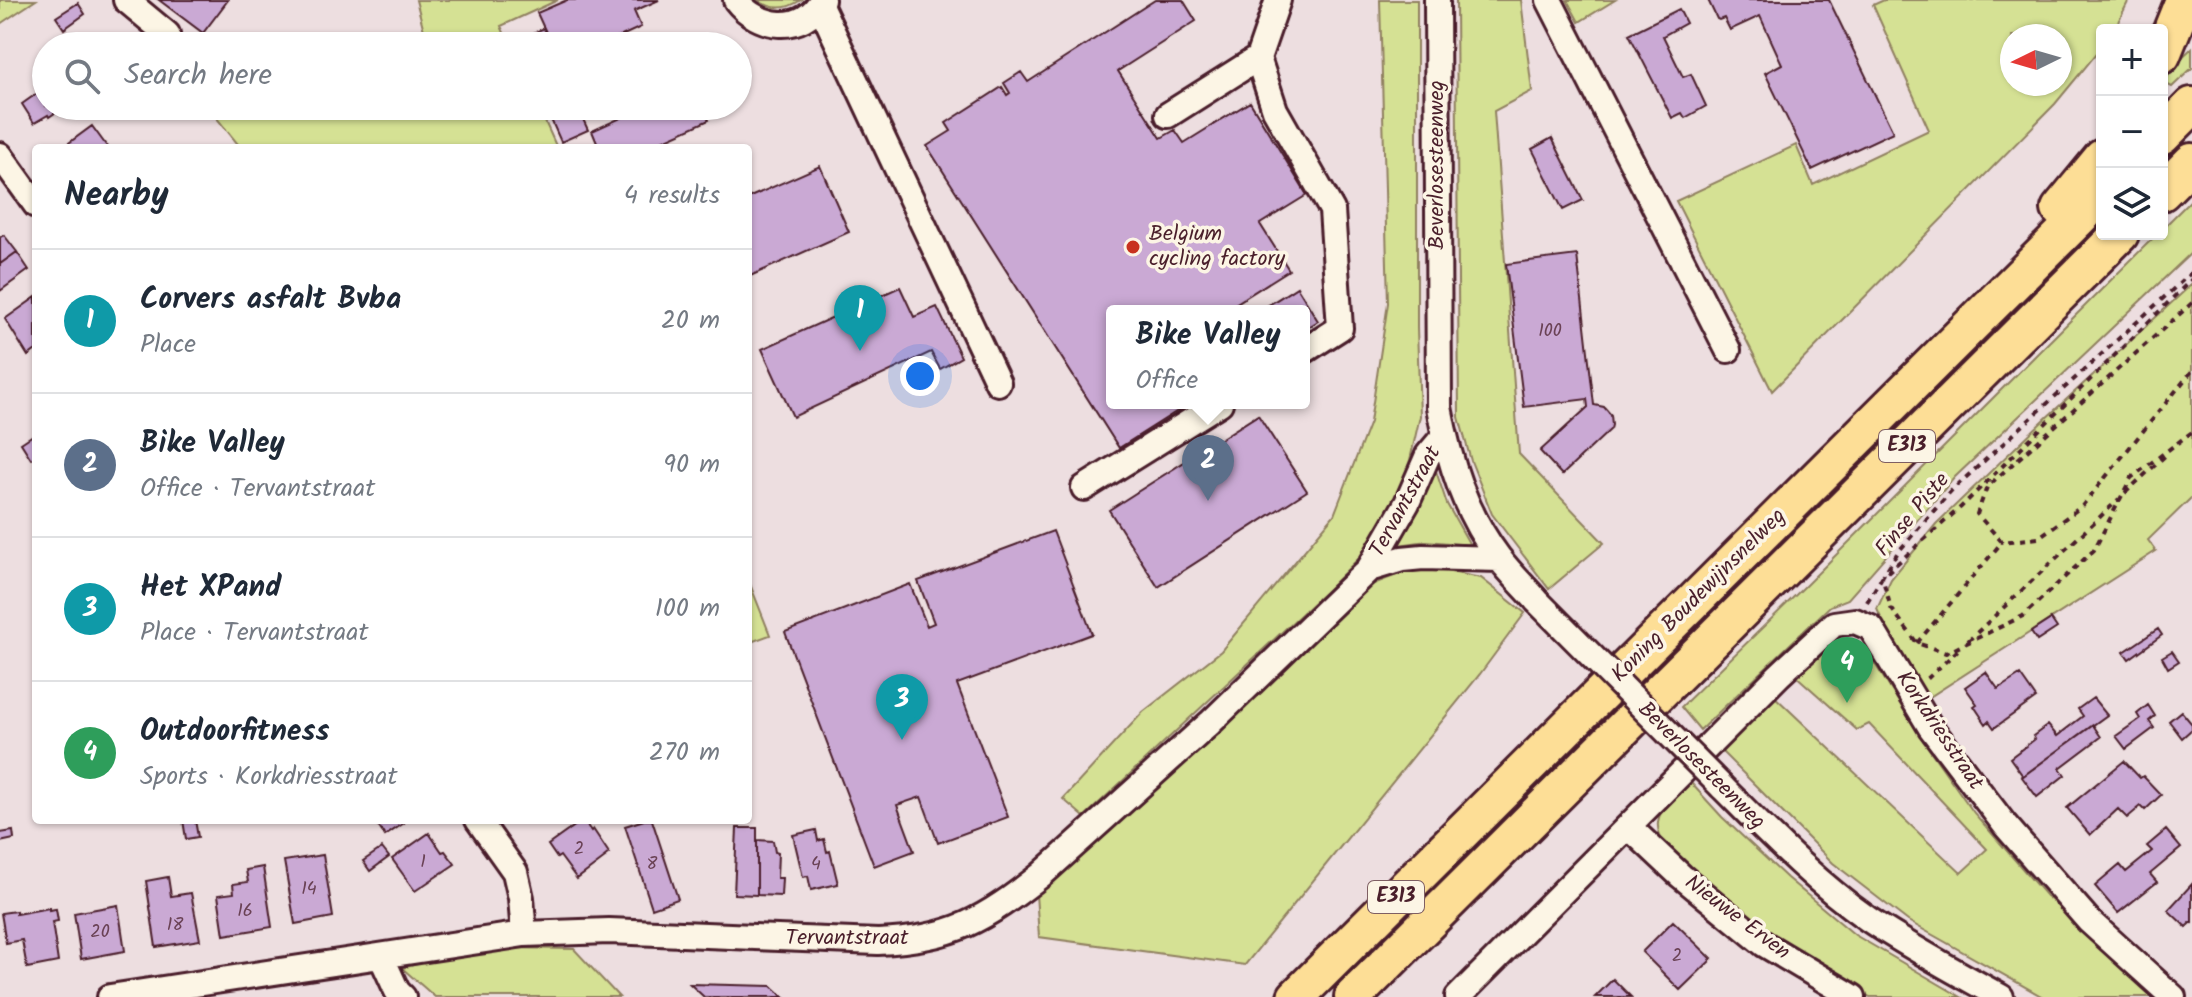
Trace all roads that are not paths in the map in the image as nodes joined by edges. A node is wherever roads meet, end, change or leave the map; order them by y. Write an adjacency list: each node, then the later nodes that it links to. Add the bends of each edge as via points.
1 (126, 0): 9 (street)
2 (736, 0): 7 (street, via 759,20 775,24 807,16)
3 (1278, 0): 11 (street)
4 (1437, 0): 28 (street, Beverlosesteenweg, via 1438,369)
5 (1549, 0): 25 (street)
6 (2184, 0): 10 (highway)
7 (821, 2): 26 (street)
8 (2192, 31): 12 (street)
9 (165, 32)
10 (2168, 40)
11 (1258, 58): 14 (street); 24 (street, via 1275,110 1332,210 1340,328)
12 (2168, 58)
13 (2192, 106): 15 (highway)
14 (1168, 115)
15 (2168, 130)
16 (0, 155): 20 (street)
17 (2192, 162): 19 (highway)
18 (2096, 165): 23 (highway, via 2060,209)
19 (2168, 186)
20 (32, 199)
21 (2096, 201): 23 (highway, Koning Boudewijnsnelweg / E313)
22 (2114, 240): 39 (highway, Koning Boudewijnsnelweg / E313)
23 (2046, 251): 38 (highway, Koning Boudewijnsnelweg / E313)
24 (1310, 347)
25 (1728, 350)
26 (998, 383)
27 (1210, 409): 29 (street)
28 (1444, 436): 30 (street, Beverlosesteenweg, via 1468,508); 31 (street, Tervantstraat, via 1428,455)
29 (1084, 488)
30 (1500, 559): 31 (street, Tervantstraat, via 1423,557); 42 (street, Beverlosesteenweg, bridge, via 1829,889 1916,949)
31 (1369, 569): 34 (street, Tervantstraat, via 1210,723 1052,865 1003,904 960,928 878,942 609,931)
32 (481, 824): 34 (street, via 515,872)
33 (1629, 827): 40 (street, Korkdriesstraat); 41 (street, Nieuwe Erven, via 1764,944); 43 (street, Korkdriesstraat, via 1834,624 1855,621 1871,628 1931,728 2005,825 2089,921)
34 (524, 934): 35 (street, Tervantstraat)
35 (381, 956): 36 (street, Tervantstraat); 37 (street)
36 (110, 997)
37 (403, 997)
38 (1296, 997)
39 (1353, 997)
40 (1458, 997)
41 (1853, 997)
42 (2001, 997)
43 (2173, 997)

